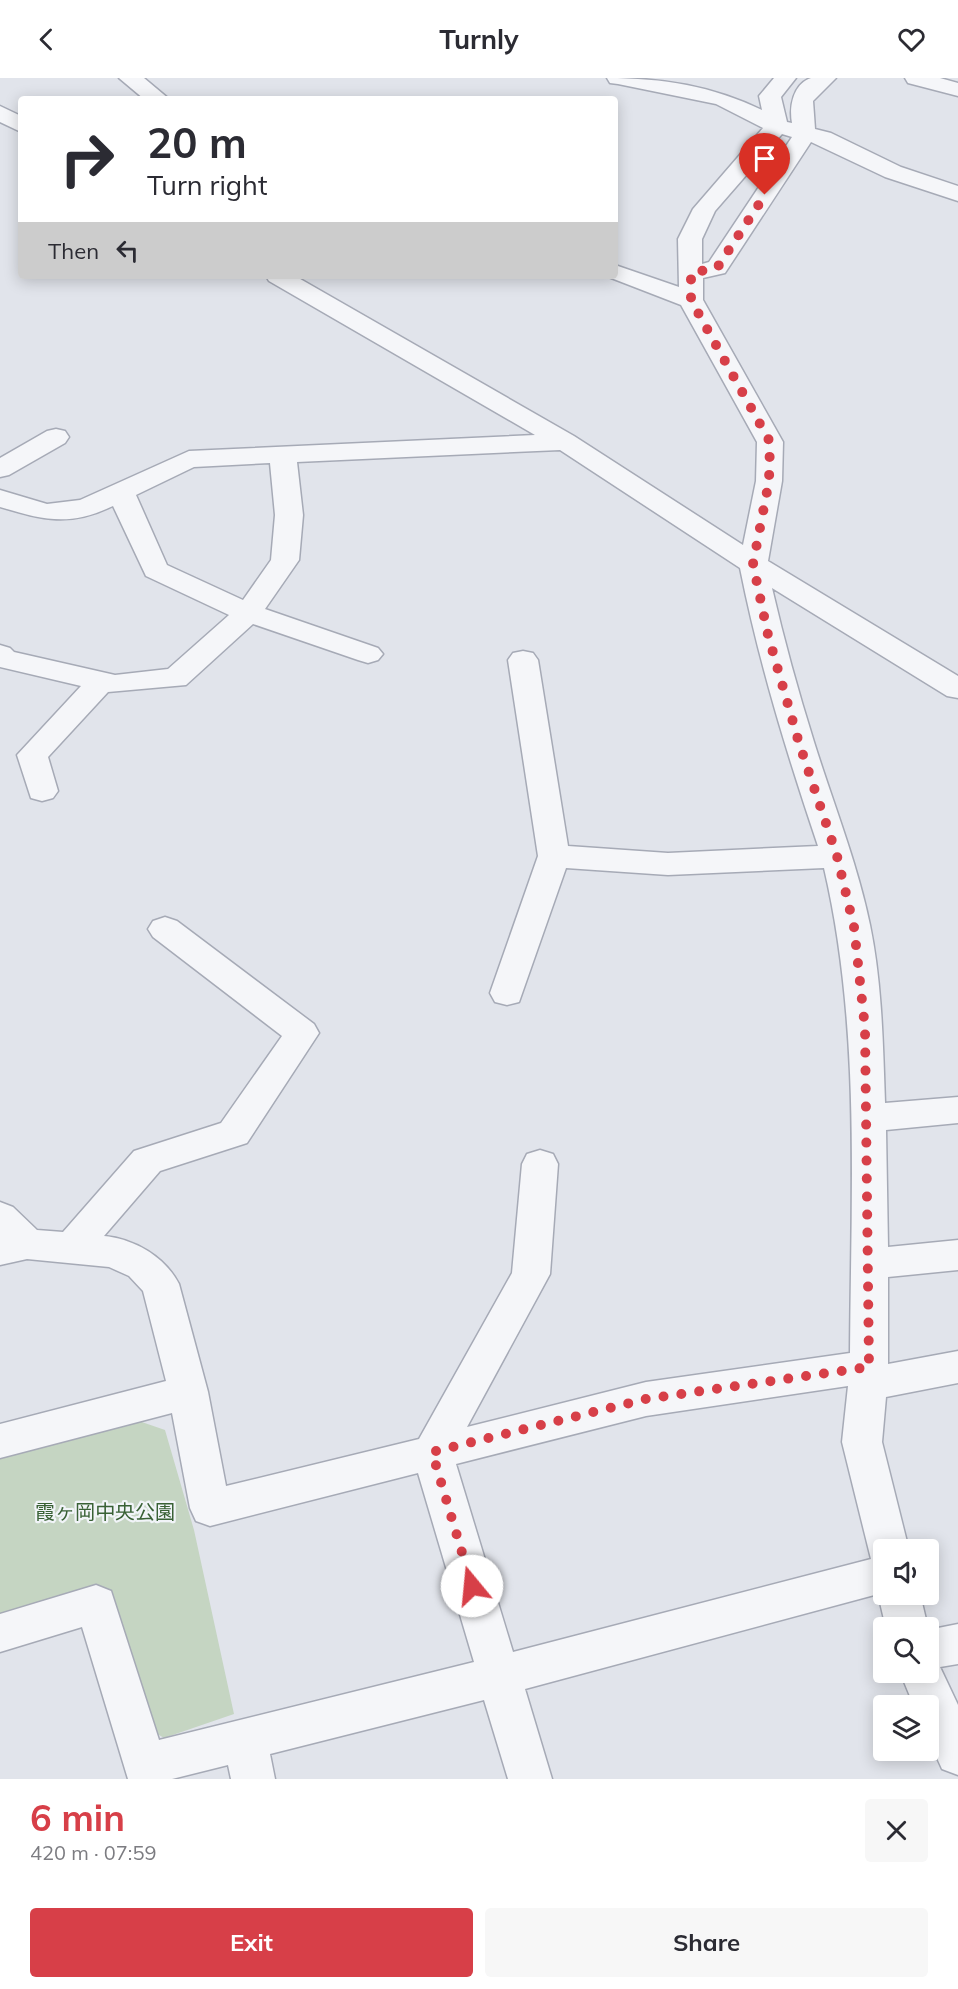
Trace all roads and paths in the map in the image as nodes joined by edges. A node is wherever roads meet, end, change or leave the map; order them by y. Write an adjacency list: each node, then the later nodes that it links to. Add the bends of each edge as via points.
1 (130, 78): 7 (street)
2 (618, 78): 10 (street, via 722,99)
3 (785, 78): 10 (street, via 770,96)
4 (825, 78): 11 (street, via 807,91 799,108)
5 (916, 78): 6 (street)
6 (958, 90)
7 (154, 96)
8 (0, 113): 9 (street)
9 (18, 123)
10 (777, 126): 11 (street); 14 (street, via 705,209 690,239)
11 (805, 134): 12 (street, via 823,138 893,172); 14 (street, via 717,268)
12 (958, 194)
13 (618, 273): 16 (street)
14 (691, 273): 16 (street)
15 (283, 279): 18 (street)
16 (691, 300): 23 (street, via 770,442 769,481)
17 (56, 437): 20 (street)
18 (565, 442): 19 (street); 23 (street)
19 (283, 455): 21 (street, via 189,459); 24 (street, via 289,515 285,560)
20 (0, 469)
21 (121, 492): 22 (street, via 86,508 46,512); 24 (street, via 156,570)
22 (0, 498)
23 (753, 564): 29 (street); 32 (street, via 768,635 799,743)
24 (248, 613): 26 (street); 28 (street, via 176,678 115,684)
25 (0, 654): 28 (street, via 4,659)
26 (368, 654)
27 (523, 660): 31 (street)
28 (102, 681): 30 (street, via 32,755)
29 (958, 689)
30 (42, 791)
31 (554, 856): 32 (street, via 668,864); 34 (street)
32 (837, 856): 36 (street, via 855,938 865,1028)
33 (165, 929): 40 (street, via 302,1033 234,1133 147,1161)
34 (507, 993)
35 (958, 1110): 36 (street)
36 (867, 1118): 42 (street)
37 (540, 1164): 47 (street, via 531,1274)
38 (0, 1217): 39 (street)
39 (14, 1247): 40 (street)
40 (72, 1248): 45 (street, via 113,1252 142,1265 160,1284)
41 (958, 1255): 42 (street)
42 (869, 1264): 44 (street)
43 (958, 1366): 44 (street)
44 (868, 1376): 47 (street, via 646,1399); 48 (street, via 862,1442)
45 (188, 1392): 46 (street); 47 (street, via 210,1508)
46 (0, 1441)
47 (432, 1452): 53 (street)
48 (885, 1539)
49 (873, 1577): 53 (street)
50 (0, 1633): 56 (street, via 96,1604 144,1765)
51 (958, 1644): 52 (street)
52 (939, 1648)
53 (499, 1676): 56 (street); 57 (street)
54 (926, 1683): 55 (street)
55 (958, 1754)
56 (249, 1760)
57 (530, 1779)

